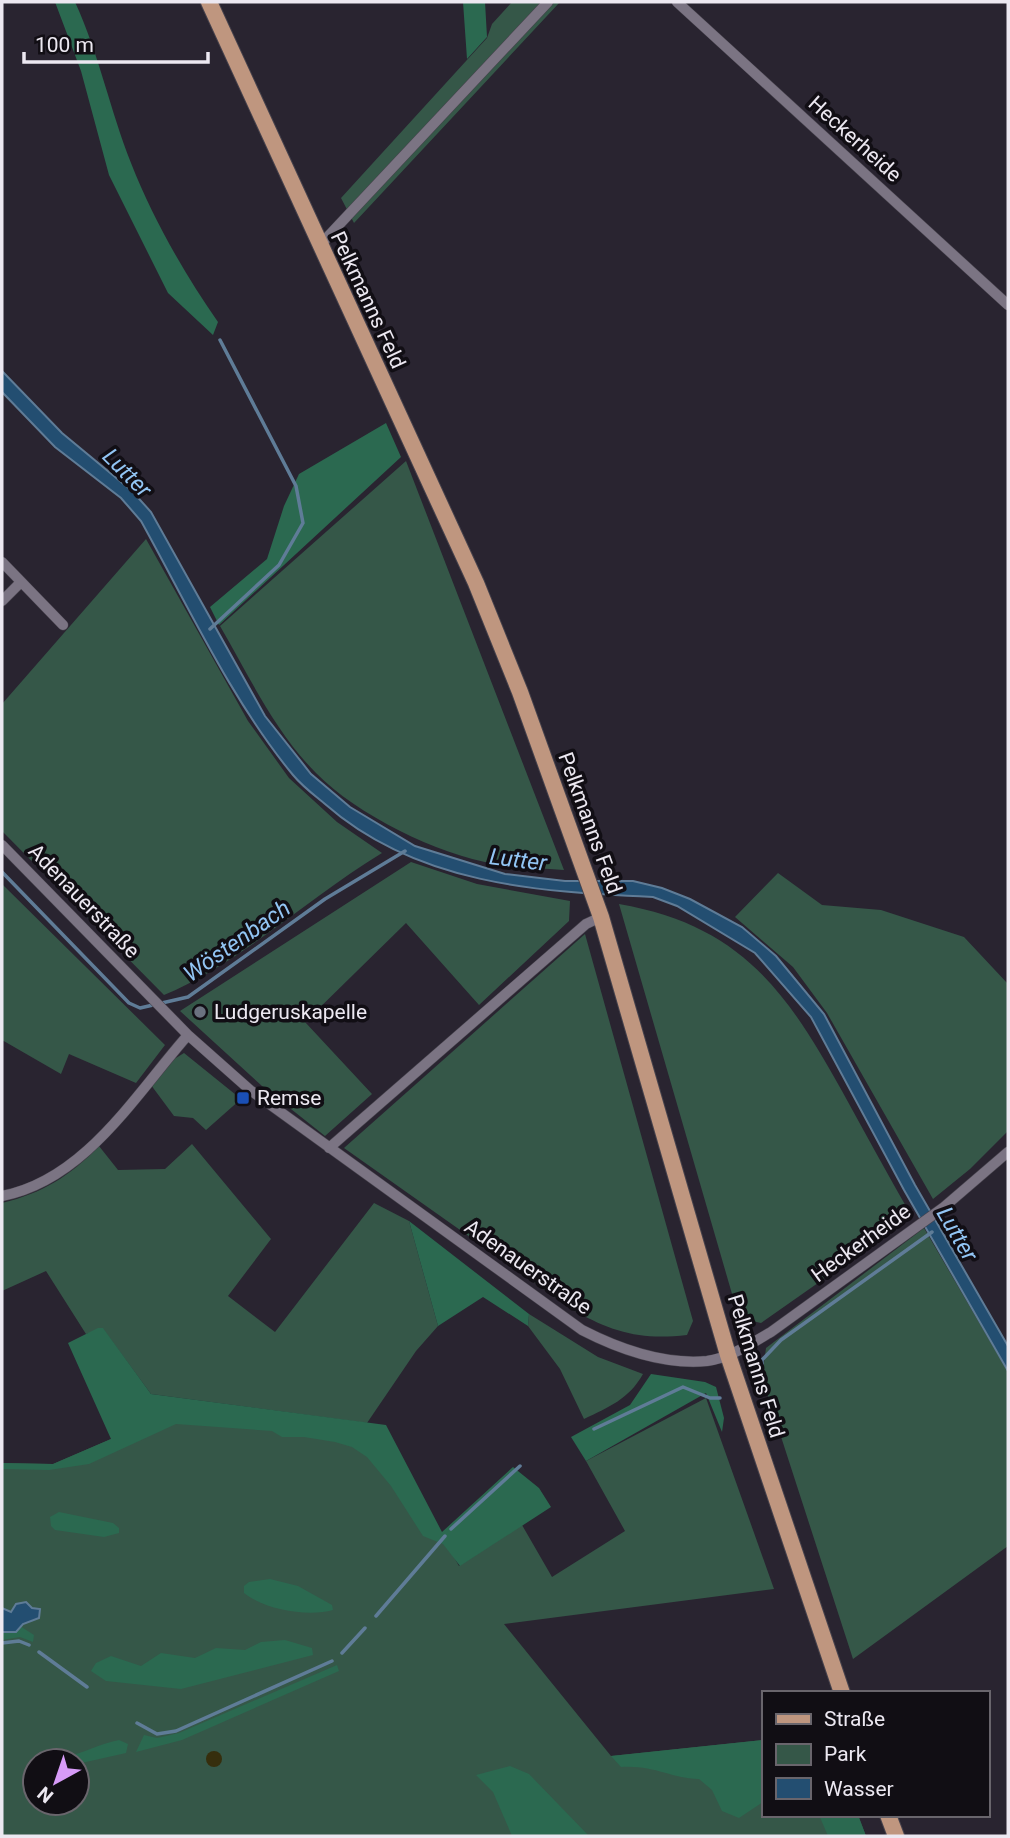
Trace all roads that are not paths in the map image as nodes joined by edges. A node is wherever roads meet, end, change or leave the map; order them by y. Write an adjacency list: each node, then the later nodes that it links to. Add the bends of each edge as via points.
1 (209, 2): 4 (main road, Pelkmanns Feld)
2 (548, 2): 4 (street)
3 (677, 2): 5 (street, Heckerheide)
4 (320, 245): 11 (main road, Pelkmanns Feld, via 475,583 520,692)
5 (1008, 305)
6 (2, 562): 7 (street)
7 (21, 582): 8 (street); 9 (street)
8 (2, 601)
9 (63, 625)
10 (2, 845): 12 (street, Adenauerstraße)
11 (598, 911): 13 (street); 16 (main road, Pelkmanns Feld)
12 (188, 1035): 13 (street, Adenauerstraße, via 250,1090); 15 (street, via 76,1161 29,1190)
13 (329, 1148): 16 (street, Adenauerstraße, via 582,1330 653,1356 708,1361)
14 (1008, 1152): 16 (street, Heckerheide, via 944,1207 771,1332)
15 (2, 1196)
16 (728, 1355): 17 (main road, Pelkmanns Feld)
17 (841, 1691)
18 (889, 1817): 19 (main road)
19 (895, 1836)

